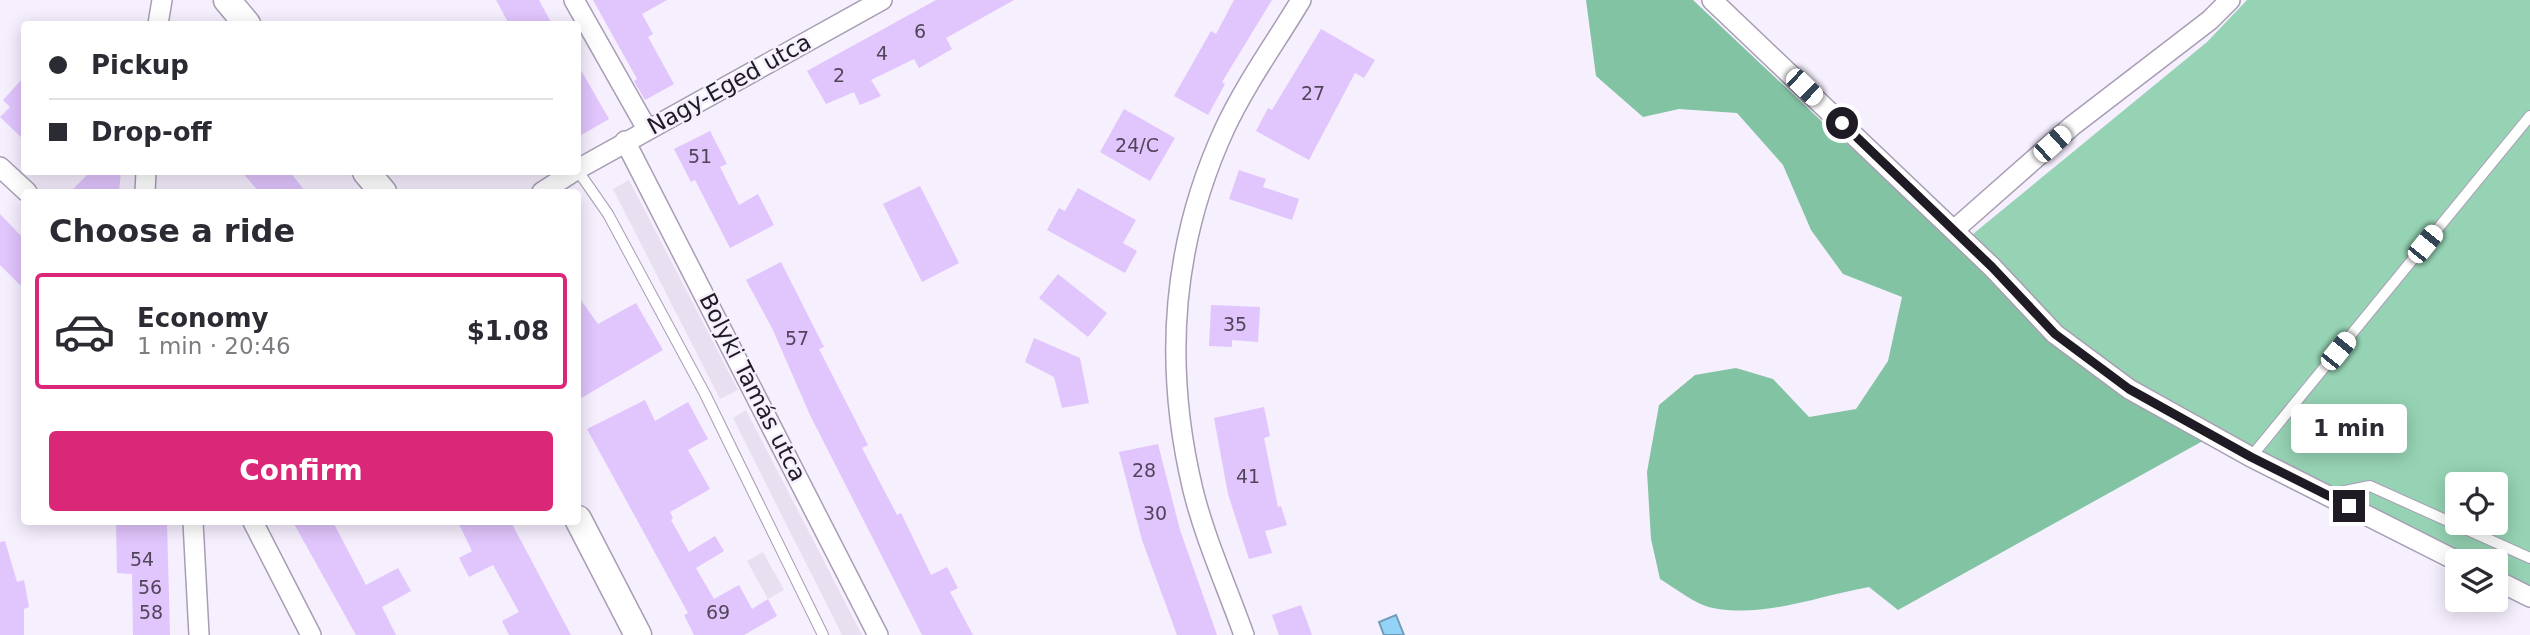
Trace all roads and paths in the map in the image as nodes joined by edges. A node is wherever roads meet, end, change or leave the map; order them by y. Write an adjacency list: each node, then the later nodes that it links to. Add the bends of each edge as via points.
1 (162, 0): 8 (street)
2 (227, 0): 9 (main road)
3 (574, 0): 11 (street)
4 (882, 0): 11 (street, Nagy-Eged utca)
5 (1301, 0): 36 (street, via 1216,149 1181,270 1174,317 1177,405 1194,492)
6 (1712, 0): 21 (street)
7 (2230, 0): 21 (street, via 2072,126)
8 (158, 21)
9 (244, 21)
10 (2530, 116): 22 (lane)
11 (647, 128): 12 (street, Nagy-Eged utca)
12 (625, 141): 14 (street, Nagy-Eged utca); 35 (street, Bolyki Tamás utca)
13 (0, 167): 18 (street)
14 (581, 168)
15 (369, 175): 19 (main road)
16 (570, 175): 20 (street, Nagy-Eged utca)
17 (579, 175): 34 (lane, via 608,214 705,394)
18 (24, 189)
19 (380, 189)
20 (547, 189)
21 (1954, 230): 22 (street, via 2055,334 2129,389)
22 (2251, 457): 23 (street)
23 (2326, 494): 27 (street); 28 (lane, via 2370,486)
24 (193, 525): 31 (street)
25 (255, 525): 32 (street)
26 (581, 525): 33 (main road)
27 (2445, 555)
28 (2530, 558)
29 (2508, 586): 30 (street)
30 (2530, 597)
31 (199, 635)
32 (311, 635)
33 (638, 635)
34 (822, 635)
35 (878, 635)
36 (1244, 635)

